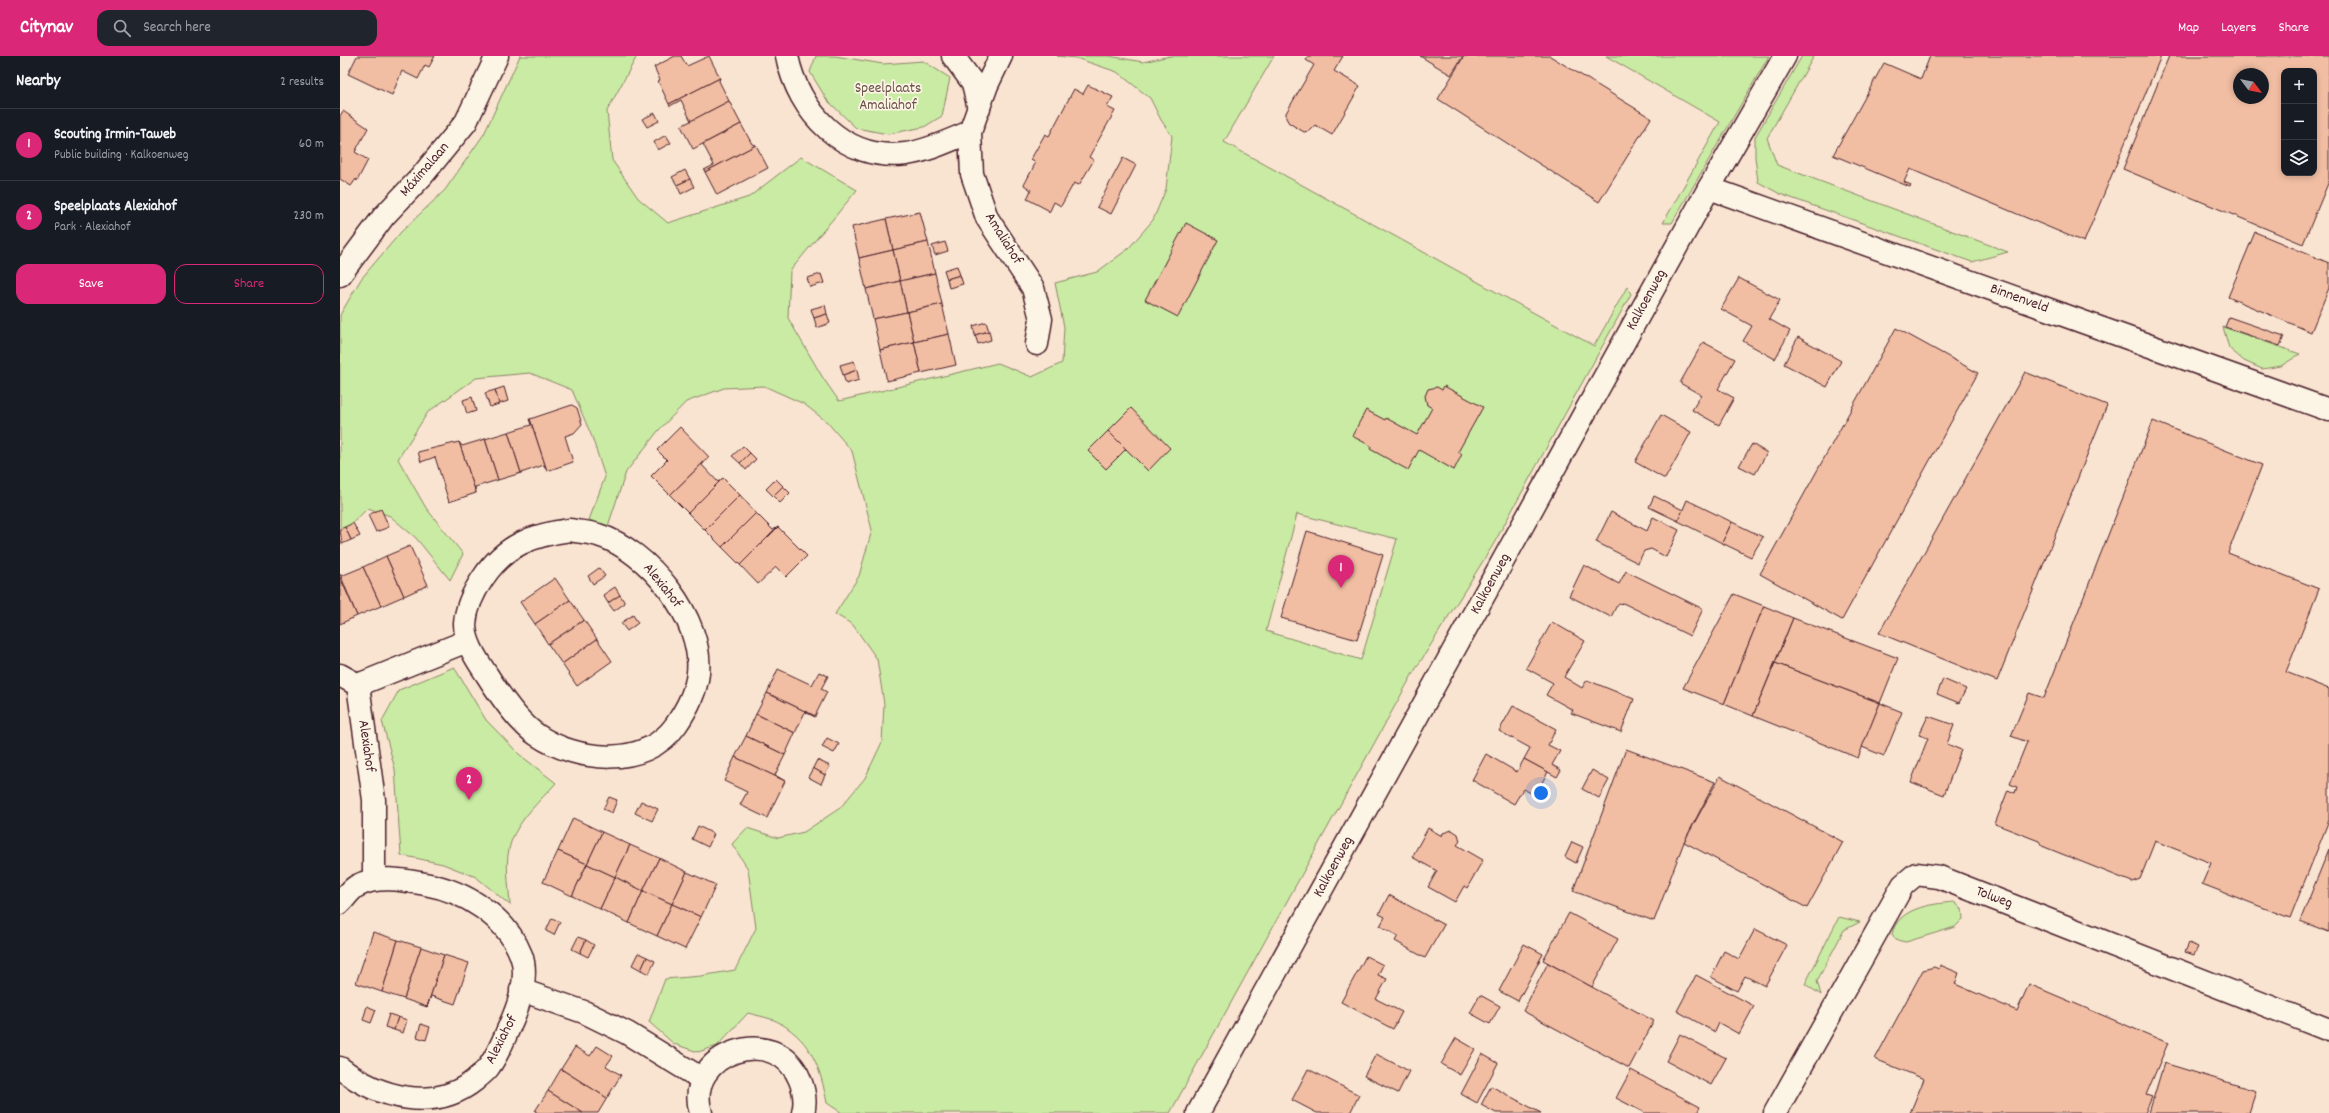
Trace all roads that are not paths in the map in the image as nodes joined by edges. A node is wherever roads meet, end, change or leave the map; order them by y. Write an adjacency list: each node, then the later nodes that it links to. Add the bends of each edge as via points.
1 (498, 56): 9 (street, Máximalaan, via 466,122 421,177 384,216)
2 (787, 56): 7 (street, via 790,73 812,116 832,134 856,147 879,153 906,154)
3 (953, 56): 6 (street, via 973,83)
4 (1001, 56): 6 (street, Amaliahof)
5 (1785, 56): 8 (street, Kalkoenweg)
6 (979, 109): 7 (street, Amaliahof)
7 (970, 132): 10 (street, Amaliahof, via 972,174 987,218 1032,288 1041,319)
8 (1709, 188): 11 (street, Binnenveld); 22 (street, Kalkoenweg)
9 (340, 275)
10 (1037, 344)
11 (2329, 410)
12 (467, 641): 12 (street, Alexiahof, via 466,611 478,586 499,557 526,540 570,530 598,535 620,546 644,561 663,582 680,605 691,629 698,656 698,672 691,699 675,726 662,740 641,752 598,757 556,746 536,734 499,694); 13 (street, Alexiahof)
13 (349, 680): 14 (street, Alexiahof, via 374,800)
14 (374, 879): 15 (street, Alexiahof, via 356,886); 16 (street, Alexiahof, via 408,881 449,890 474,902 494,917 508,933 521,955 524,978)
15 (340, 903)
16 (521, 990): 18 (street, Alexiahof, via 516,1011 488,1068 467,1087 449,1096 424,1102 397,1098 356,1080); 19 (street, via 584,1012 621,1030)
17 (2329, 1030): 23 (street, Tolweg, via 1939,877 1916,874 1903,885)
18 (340, 1068)
19 (702, 1079): 20 (street); 21 (street, via 723,1056 742,1049 763,1049 782,1057 797,1072 804,1091)
20 (700, 1113)
21 (803, 1113)
22 (1198, 1113)
23 (1775, 1113)

